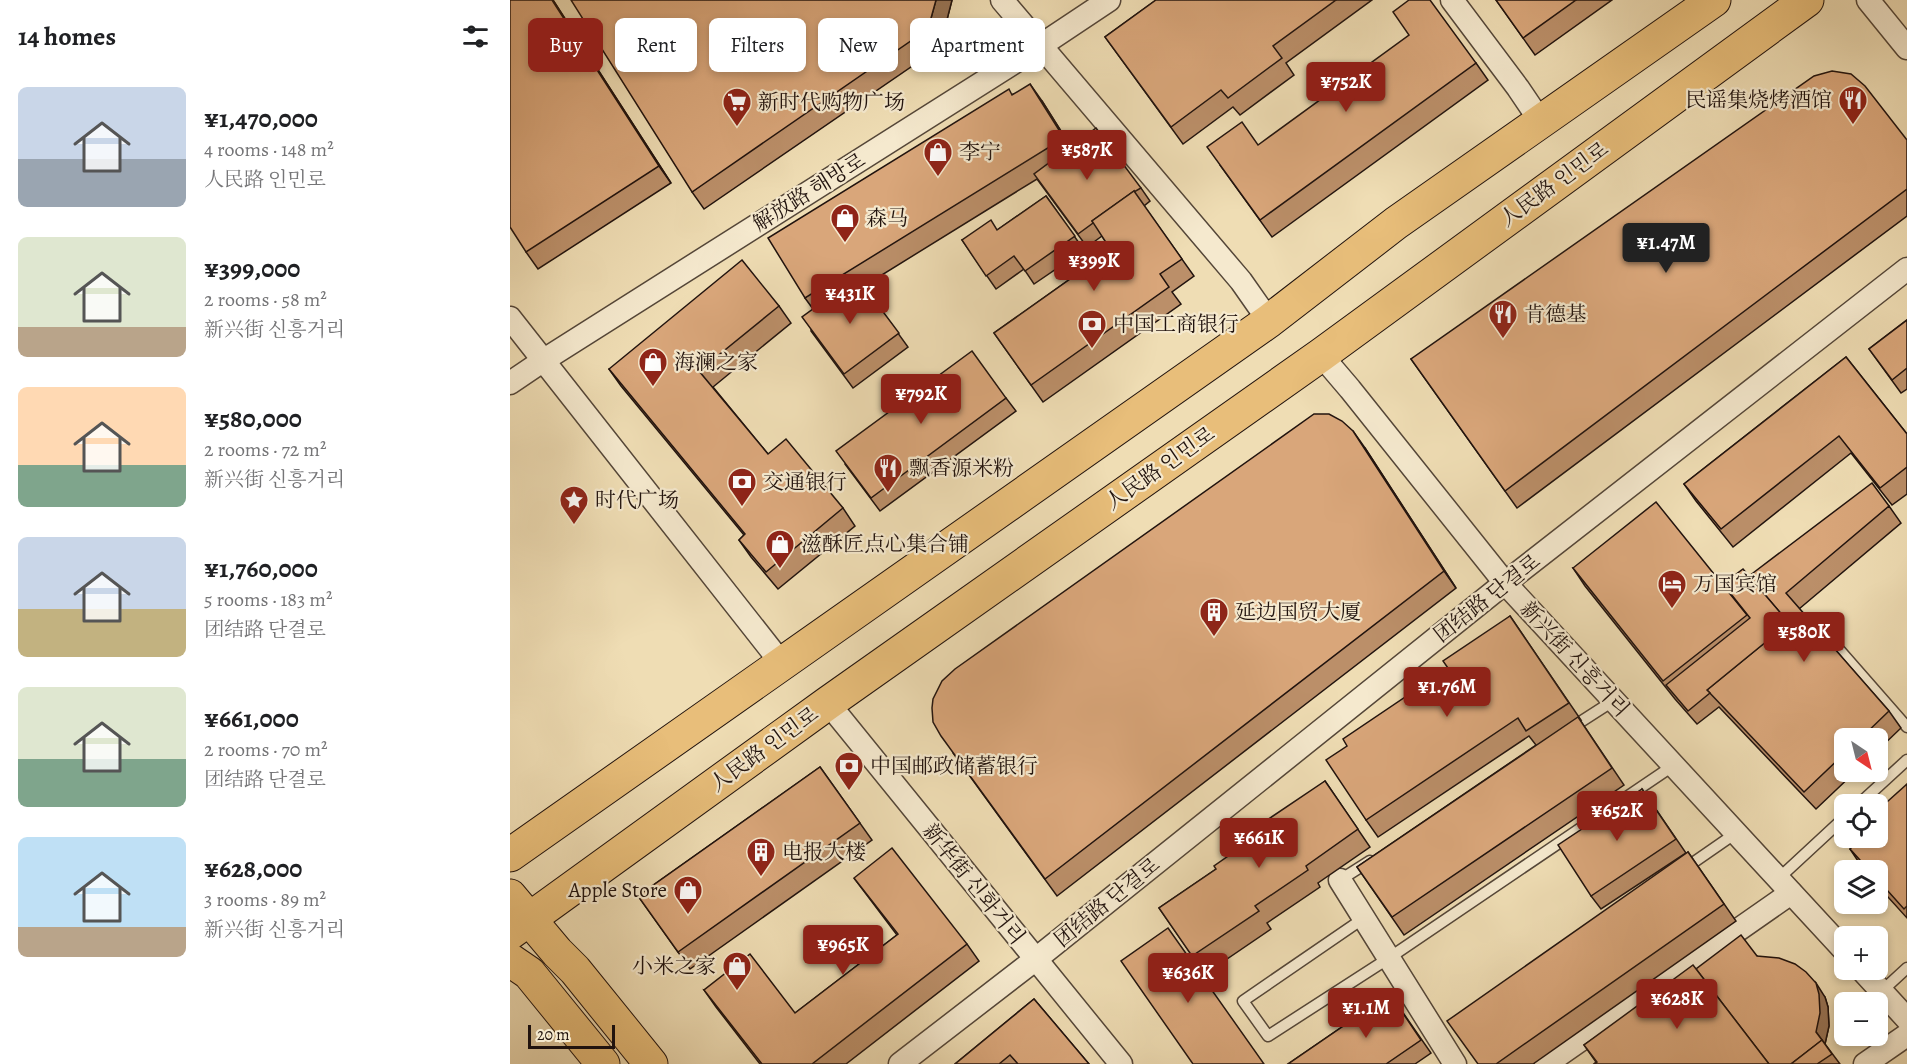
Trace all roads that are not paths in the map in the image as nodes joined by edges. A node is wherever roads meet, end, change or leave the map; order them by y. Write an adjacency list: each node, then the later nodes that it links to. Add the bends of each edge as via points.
1 (1002, 0): 7 (street)
2 (1108, 0): 8 (street, 解放路 해방로)
3 (1452, 0): 12 (street)
4 (1713, 0): 12 (main road)
5 (1807, 0): 16 (main road, 人民路 인민로)
6 (1868, 0): 9 (street)
7 (1017, 18)
8 (1045, 43)
9 (1907, 48)
10 (1045, 52): 15 (street, via 1241,281)
11 (999, 72): 17 (street, 解放路 해방로)
12 (1541, 122): 15 (main road, via 1396,224)
13 (1907, 270): 19 (street, 团结路 단결로)
14 (510, 318): 17 (street)
15 (1269, 321): 21 (main road)
16 (1321, 355): 19 (street, 新兴街 신흥거리); 23 (main road, 人民路 인민로)
17 (544, 360): 18 (street, 解放路 해방로); 21 (street)
18 (510, 383)
19 (1505, 583): 22 (street, 新兴街 신흥거리); 40 (street, 团结路 단결로)
20 (1822, 630): 24 (lane)
21 (783, 664): 31 (main road)
22 (1613, 700): 25 (lane); 27 (street, 新兴街 신흥거리)
23 (828, 703): 36 (main road, 人民路 인민로); 40 (street, 新华街 신화거리)
24 (1907, 727)
25 (1564, 733)
26 (1907, 760): 28 (lane)
27 (1674, 764): 30 (street, 新兴街 신흥거리); 39 (lane)
28 (1870, 794)
29 (1834, 829): 35 (lane)
30 (1736, 833): 33 (lane); 35 (street, 新兴街 신흥거리)
31 (510, 855)
32 (1379, 855): 34 (lane)
33 (1679, 873)
34 (1340, 880): 37 (street)
35 (1784, 886): 38 (street, 新兴街 신흥거리); 52 (street)
36 (516, 916): 48 (main road, via 575,970)
37 (1364, 918): 39 (street); 39 (lane, via 1243,1001 1268,1036)
38 (1834, 939)
39 (1389, 958): 51 (street, via 1446,1038)
40 (1036, 959): 49 (street, 团结路 단결로); 50 (street, 新华街 신화거리)
41 (510, 960): 47 (main road, via 529,973)
42 (1907, 968): 44 (lane)
43 (1872, 980): 44 (street)
44 (1882, 991): 45 (street)
45 (1907, 1019)
46 (1907, 1035): 53 (street)
47 (603, 1064)
48 (651, 1064)
49 (900, 1064)
50 (1120, 1064)
51 (1455, 1064)
52 (1546, 1064)
53 (1865, 1064)

